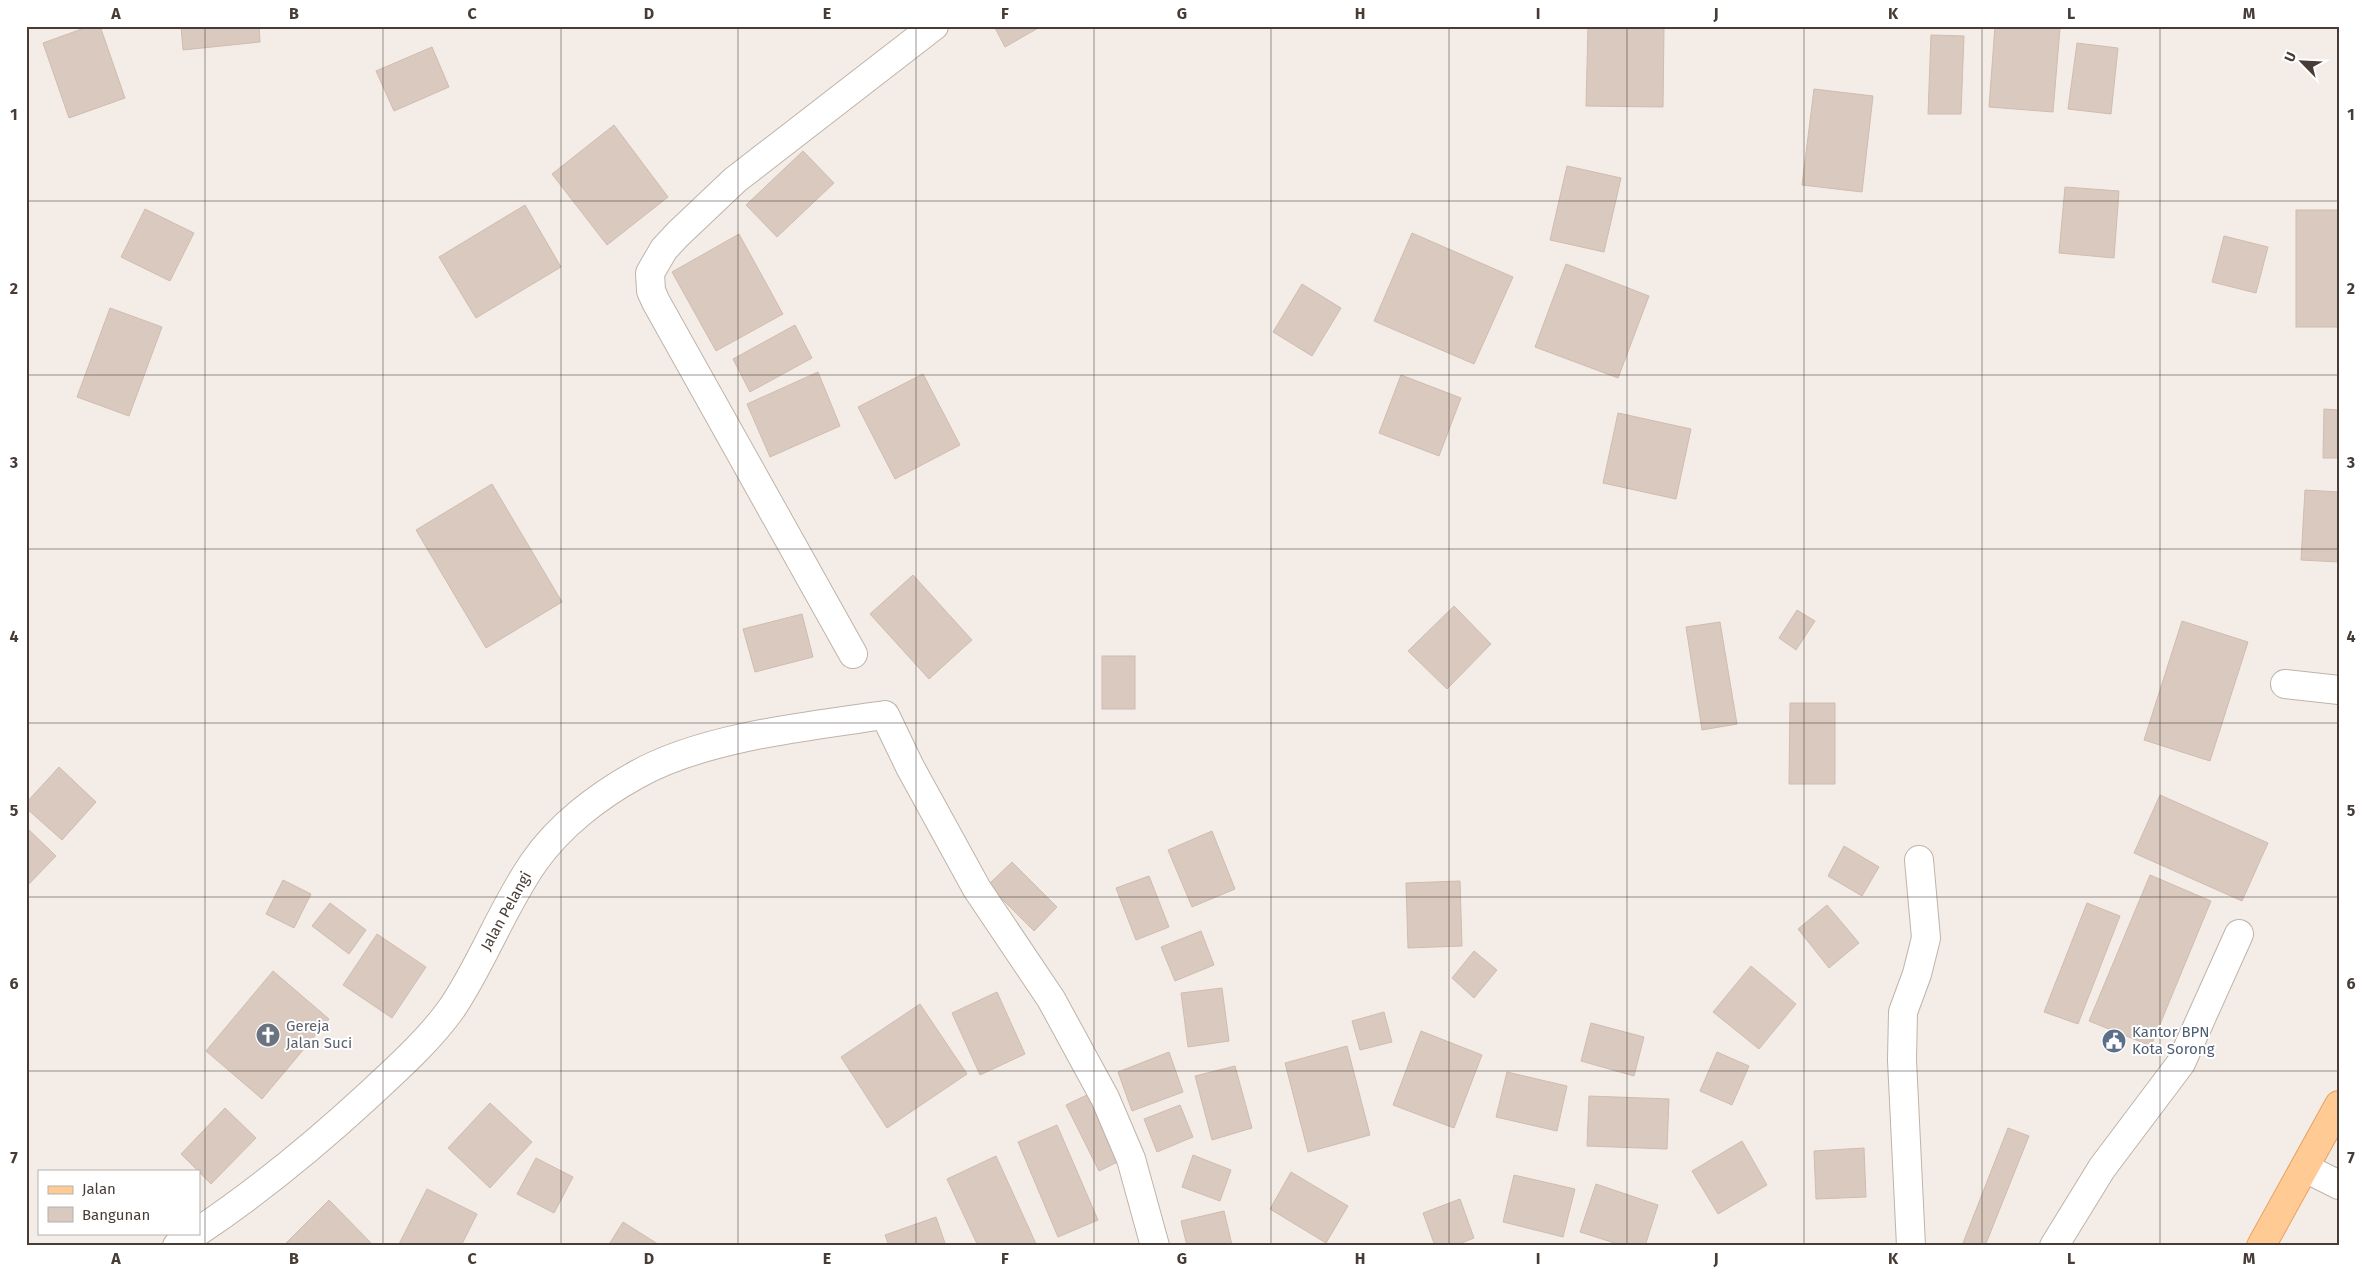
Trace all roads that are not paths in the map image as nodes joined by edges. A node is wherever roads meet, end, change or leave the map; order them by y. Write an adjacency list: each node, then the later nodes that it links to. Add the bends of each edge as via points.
1 (934, 26): 2 (street, via 735,180 664,249 650,273 651,291 656,302)
2 (853, 654)
3 (2285, 684): 4 (street)
4 (2339, 690)
5 (1918, 860): 14 (street, via 1926,938 1903,1012 1902,1060)
6 (2239, 934): 15 (street, via 2181,1063 2102,1168)
7 (2338, 1112): 8 (main road)
8 (2305, 1168): 9 (street); 16 (main road)
9 (2339, 1184)
10 (200, 1230): 13 (street, Jalan Pelangi, via 246,1199 327,1133 418,1050 452,1007 534,862 554,838 588,807 635,775 668,759 806,727 885,715 977,889 1051,999 1105,1098 1131,1159)
11 (194, 1234): 12 (street, Jalan Pelangi)
12 (177, 1246)
13 (1156, 1246)
14 (1911, 1246)
15 (2054, 1246)
16 (2261, 1246)

